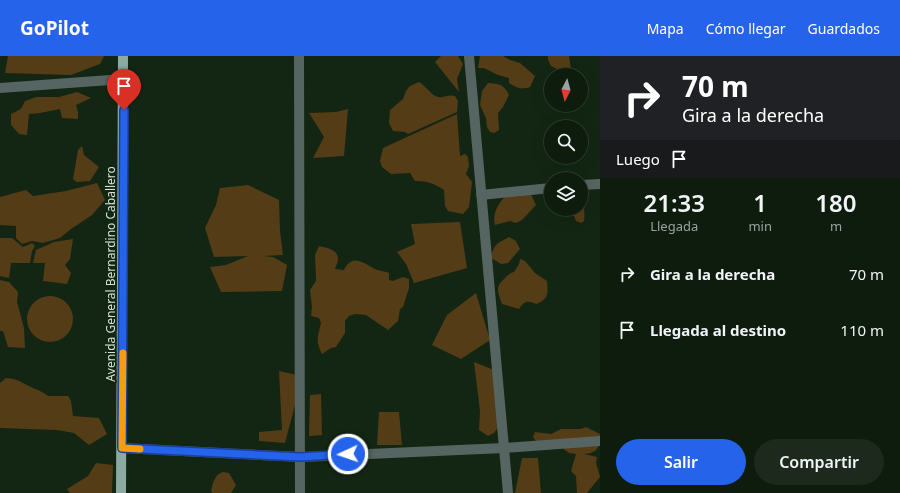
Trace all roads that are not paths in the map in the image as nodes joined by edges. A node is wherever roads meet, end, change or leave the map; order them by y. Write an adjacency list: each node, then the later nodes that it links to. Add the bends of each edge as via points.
1 (123, 56): 4 (main road, Avenida General Bernardino Caballero)
2 (299, 56): 13 (street)
3 (469, 56): 9 (street)
4 (124, 79): 5 (street); 11 (main road, Avenida General Bernardino Caballero)
5 (0, 88)
6 (600, 184): 7 (street)
7 (588, 185)
8 (544, 189): 9 (street)
9 (481, 195): 12 (street)
10 (600, 441): 12 (street)
11 (122, 448): 13 (street); 14 (main road, Avenida General Bernardino Caballero)
12 (504, 448): 13 (street); 16 (street)
13 (301, 457): 15 (street)
14 (122, 493)
15 (300, 493)
16 (508, 493)

